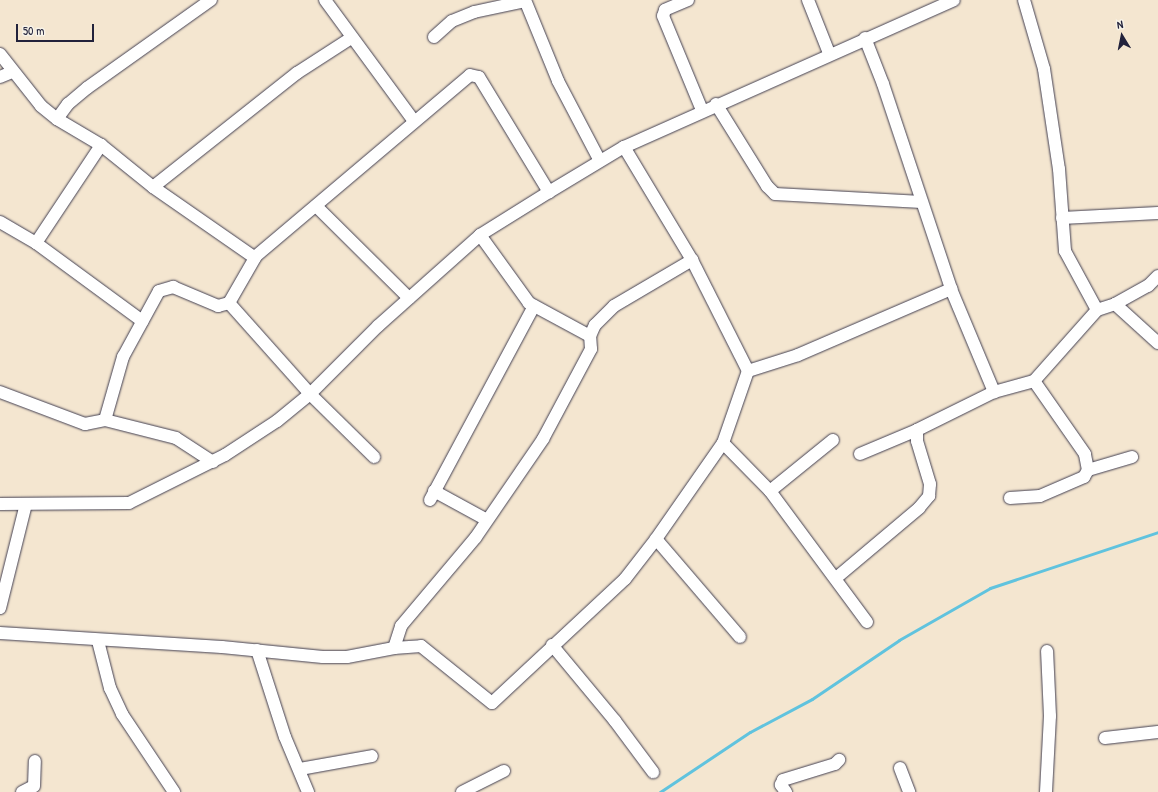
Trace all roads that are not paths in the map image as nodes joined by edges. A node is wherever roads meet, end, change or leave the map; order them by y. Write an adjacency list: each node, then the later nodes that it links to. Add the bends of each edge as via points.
1 (211, 0): 17 (street, via 87,88 68,104)
2 (325, 0): 9 (street)
3 (688, 0): 16 (street, via 665,10 663,16)
4 (808, 0): 12 (street)
5 (954, 0): 10 (street)
6 (1024, 0): 27 (street, via 1044,69 1060,169)
7 (525, 1): 8 (street, via 460,18); 21 (street, via 558,81)
8 (434, 37)
9 (351, 38): 18 (street); 22 (street, via 297,73)
10 (865, 38): 12 (street); 24 (street)
11 (0, 54): 13 (street)
12 (829, 54): 15 (street)
13 (12, 72): 14 (street); 17 (street, via 40,106)
14 (0, 77)
15 (716, 104): 16 (street); 24 (street, via 767,186 775,194)
16 (702, 110): 20 (street)
17 (57, 119): 19 (street)
18 (414, 122): 23 (street, via 470,75 476,74); 25 (street)
19 (101, 145): 22 (street); 30 (street)
20 (624, 147): 21 (street); 32 (street)
21 (600, 160): 23 (street)
22 (153, 187): 31 (street)
23 (548, 192): 29 (street)
24 (922, 202): 34 (street)
25 (316, 206): 31 (street); 35 (street)
26 (1158, 213): 27 (street)
27 (1062, 218): 39 (street, via 1065,251)
28 (0, 222): 30 (street)
29 (480, 235): 35 (street); 38 (street, via 523,297)
30 (36, 243): 40 (street)
31 (255, 258): 36 (street)
32 (692, 260): 41 (street, via 614,306 595,325); 43 (street)
33 (1158, 276): 37 (street, via 1148,286)
34 (951, 289): 43 (street, via 798,355); 46 (street)
35 (409, 298): 47 (street)
36 (229, 303): 40 (street, via 218,306 182,289 166,287 159,291); 47 (street)
37 (1116, 304): 39 (street); 42 (street)
38 (534, 306): 41 (street); 61 (street, via 432,496)
39 (1097, 310): 44 (street)
40 (142, 321): 48 (street, via 123,357)
41 (590, 336): 61 (street, via 591,349 546,432)
42 (1158, 343)
43 (748, 371): 51 (street)
44 (1034, 381): 46 (street); 56 (street, via 1085,454)
45 (0, 392): 48 (street, via 85,424)
46 (994, 392): 49 (street)
47 (310, 394): 53 (street); 55 (street, via 277,421)
48 (105, 420): 55 (street, via 176,438)
49 (917, 430): 52 (street); 63 (street, via 917,440 930,484 929,496 919,508)
50 (833, 440): 57 (street)
51 (723, 443): 57 (street); 62 (street)
52 (860, 454)
53 (374, 457)
54 (1132, 457): 56 (street)
55 (213, 462): 60 (street, via 129,503)
56 (1088, 470): 58 (street, via 1084,477 1040,496)
57 (770, 491): 63 (street)
58 (1010, 498)
59 (0, 504): 60 (street)
60 (26, 504): 64 (street)
61 (487, 520): 70 (street, via 401,626)
62 (656, 539): 67 (street); 69 (street, via 625,580)
63 (836, 578): 65 (street)
64 (0, 608)
65 (867, 622)
66 (0, 633): 68 (street)
67 (740, 637)
68 (98, 640): 71 (street); 83 (street, via 110,688 119,708)
69 (552, 645): 70 (street, via 494,702 489,703 430,651 421,646); 81 (street, via 615,721)
70 (394, 648): 71 (street, via 347,657)
71 (257, 650): 79 (street, via 285,737)
72 (1047, 651): 88 (street, via 1050,716)
73 (1158, 732): 74 (street)
74 (1104, 738)
75 (372, 756): 79 (street)
76 (839, 760): 86 (street, via 835,764 783,780 781,785)
77 (34, 761): 82 (street, via 34,786)
78 (900, 768): 87 (street)
79 (300, 769): 84 (street)
80 (504, 771): 85 (street)
81 (653, 772)
82 (22, 792)
83 (174, 792)
84 (308, 792)
85 (463, 792)
86 (786, 792)
87 (909, 792)
88 (1046, 792)

